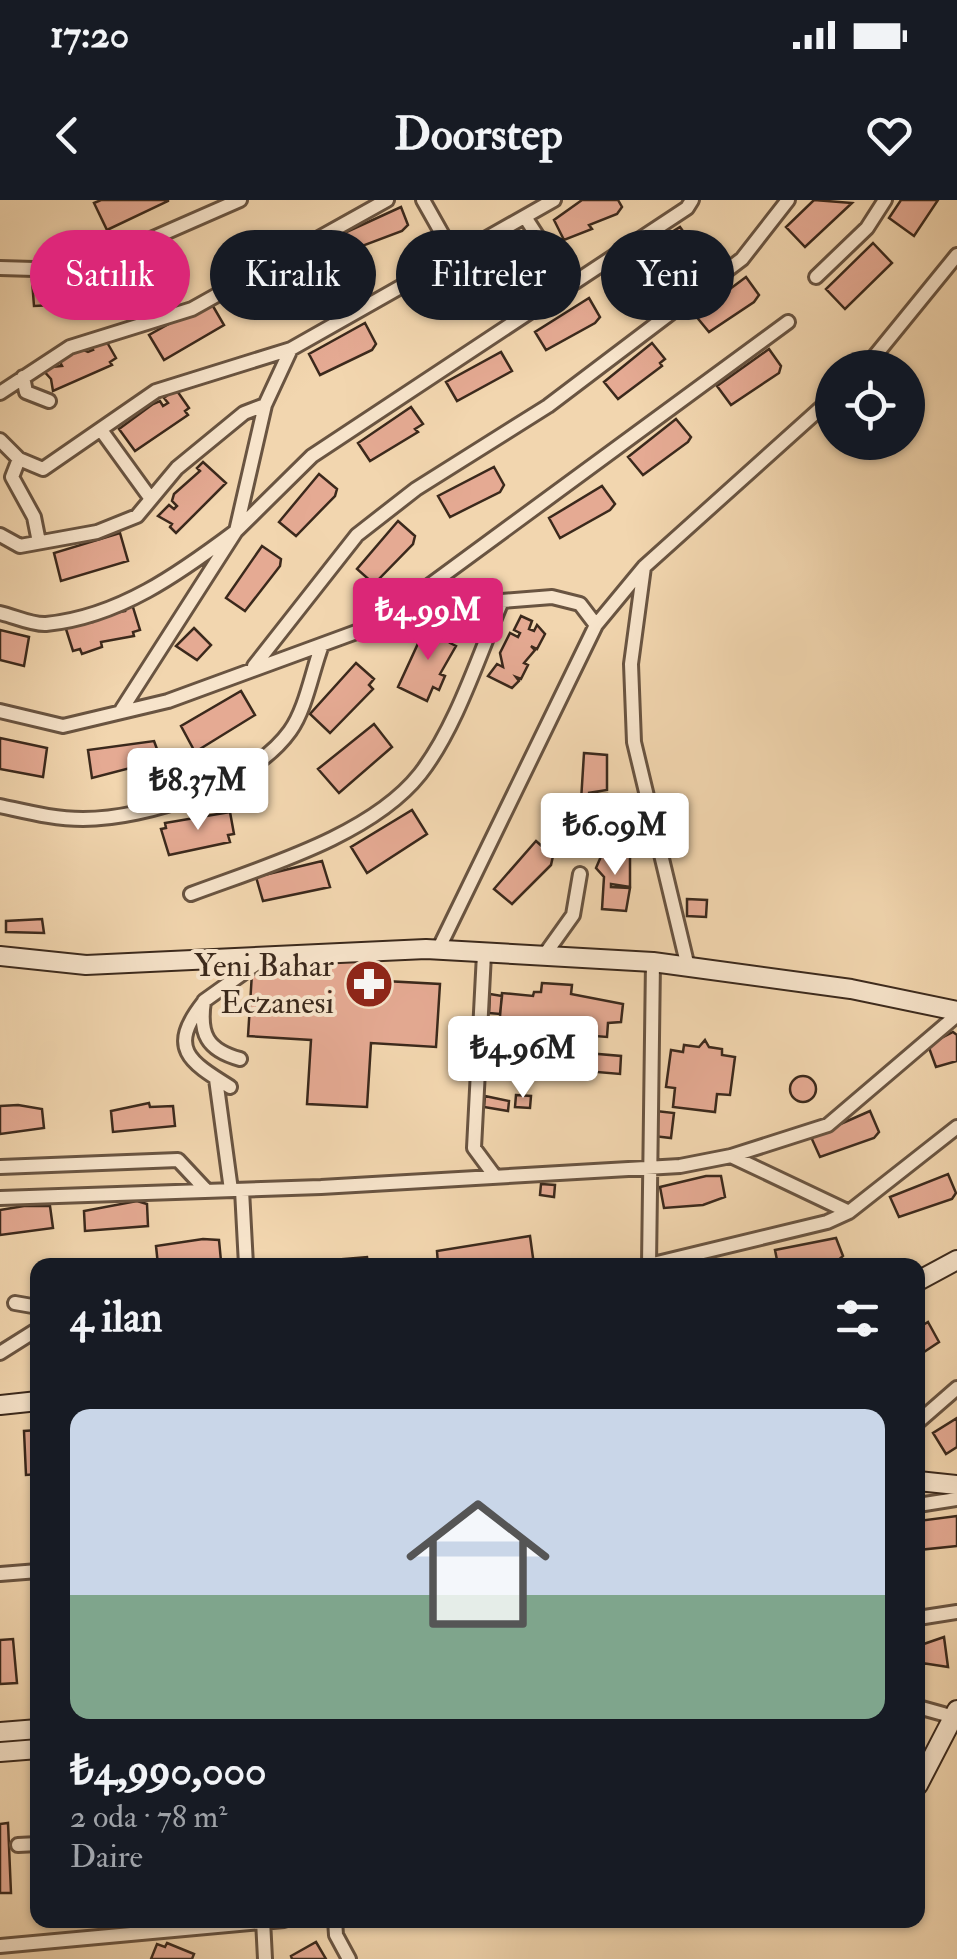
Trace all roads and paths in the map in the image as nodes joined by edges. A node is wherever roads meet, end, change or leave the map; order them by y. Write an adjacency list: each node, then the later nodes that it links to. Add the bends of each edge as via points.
1 (240, 200): 13 (street, via 68,270)
2 (387, 200): 21 (street, via 192,310 70,347)
3 (423, 200): 9 (street)
4 (554, 200): 8 (street)
5 (692, 200): 15 (street)
6 (788, 200): 39 (street, via 742,260 548,406 357,534)
7 (886, 200): 14 (street)
8 (525, 218): 10 (street); 11 (street)
9 (438, 230)
10 (503, 230)
11 (533, 230)
12 (957, 255): 20 (street)
13 (0, 268)
14 (816, 277)
15 (581, 278)
16 (396, 290): 19 (street)
17 (518, 320): 30 (street, via 312,456)
18 (788, 322): 36 (street, via 430,585)
19 (291, 350): 24 (street); 26 (street, via 156,391)
20 (879, 350)
21 (23, 378): 22 (street); 23 (street, via 26,392)
22 (0, 393)
23 (49, 402)
24 (266, 405): 29 (street, via 244,412); 30 (street)
25 (815, 413): 33 (street)
26 (100, 430): 28 (street, via 43,469); 29 (street)
27 (0, 440): 28 (street)
28 (19, 458): 32 (street, via 12,476)
29 (151, 499): 32 (street, via 124,522)
30 (236, 532): 35 (street, via 162,586 92,613 42,624); 40 (street)
31 (0, 534): 32 (street, via 20,546)
32 (39, 542)
33 (644, 567): 37 (street); 51 (street, via 631,664 634,742)
34 (502, 601): 36 (street); 37 (street, via 552,596 580,604); 44 (street, via 458,706 420,774 378,811 302,852)
35 (0, 612)
36 (400, 616): 38 (street)
37 (596, 626): 45 (street)
38 (322, 645): 39 (street); 42 (street, via 292,730 256,766 208,790 126,814 51,818)
39 (253, 668): 40 (street, via 168,700)
40 (122, 708): 41 (street, via 63,726)
41 (0, 711)
42 (0, 806)
43 (580, 874): 49 (street, via 574,915)
44 (191, 894)
45 (438, 950): 46 (street); 47 (street)
46 (274, 953): 48 (street, via 86,964); 52 (street)
47 (484, 954): 49 (street); 61 (street, via 474,1148)
48 (0, 956)
49 (543, 956): 50 (street)
50 (653, 962): 51 (street); 60 (street)
51 (688, 967): 53 (street, via 852,989)
52 (204, 1001): 54 (street, via 207,1043); 55 (street, via 182,1043 191,1062)
53 (957, 1013): 58 (street, via 828,1125)
54 (240, 1060)
55 (216, 1079): 56 (street); 62 (street)
56 (230, 1087)
57 (957, 1127): 65 (street)
58 (731, 1156): 60 (street); 65 (street)
59 (0, 1167): 63 (street, via 178,1160)
60 (652, 1167): 61 (street); 67 (street)
61 (494, 1175): 62 (street)
62 (237, 1190): 63 (street); 66 (street)
63 (207, 1191): 64 (street)
64 (0, 1198)
65 (849, 1212): 68 (street)
66 (245, 1258)
67 (648, 1258)
68 (679, 1258)
69 (957, 1260): 70 (street)
70 (925, 1277)
71 (15, 1303): 72 (street)
72 (30, 1306)
73 (30, 1333): 74 (street)
74 (0, 1354)
75 (957, 1388): 78 (street)
76 (30, 1402): 77 (street)
77 (0, 1404)
78 (925, 1416)
79 (925, 1482): 80 (street)
80 (957, 1486)
81 (957, 1500): 82 (street)
82 (925, 1504)
83 (30, 1572): 84 (street)
84 (0, 1574)
85 (957, 1612): 86 (street)
86 (925, 1617)
87 (925, 1708): 88 (street)
88 (955, 1714): 93 (street)
89 (30, 1730): 90 (street)
90 (0, 1732)
91 (30, 1750): 92 (street)
92 (0, 1752)
93 (925, 1772)
94 (30, 1844): 95 (street)
95 (18, 1845)
96 (197, 1928): 99 (street)
97 (263, 1928): 100 (street)
98 (336, 1928): 101 (street)
99 (0, 1946)
100 (265, 1959)
101 (349, 1959)

